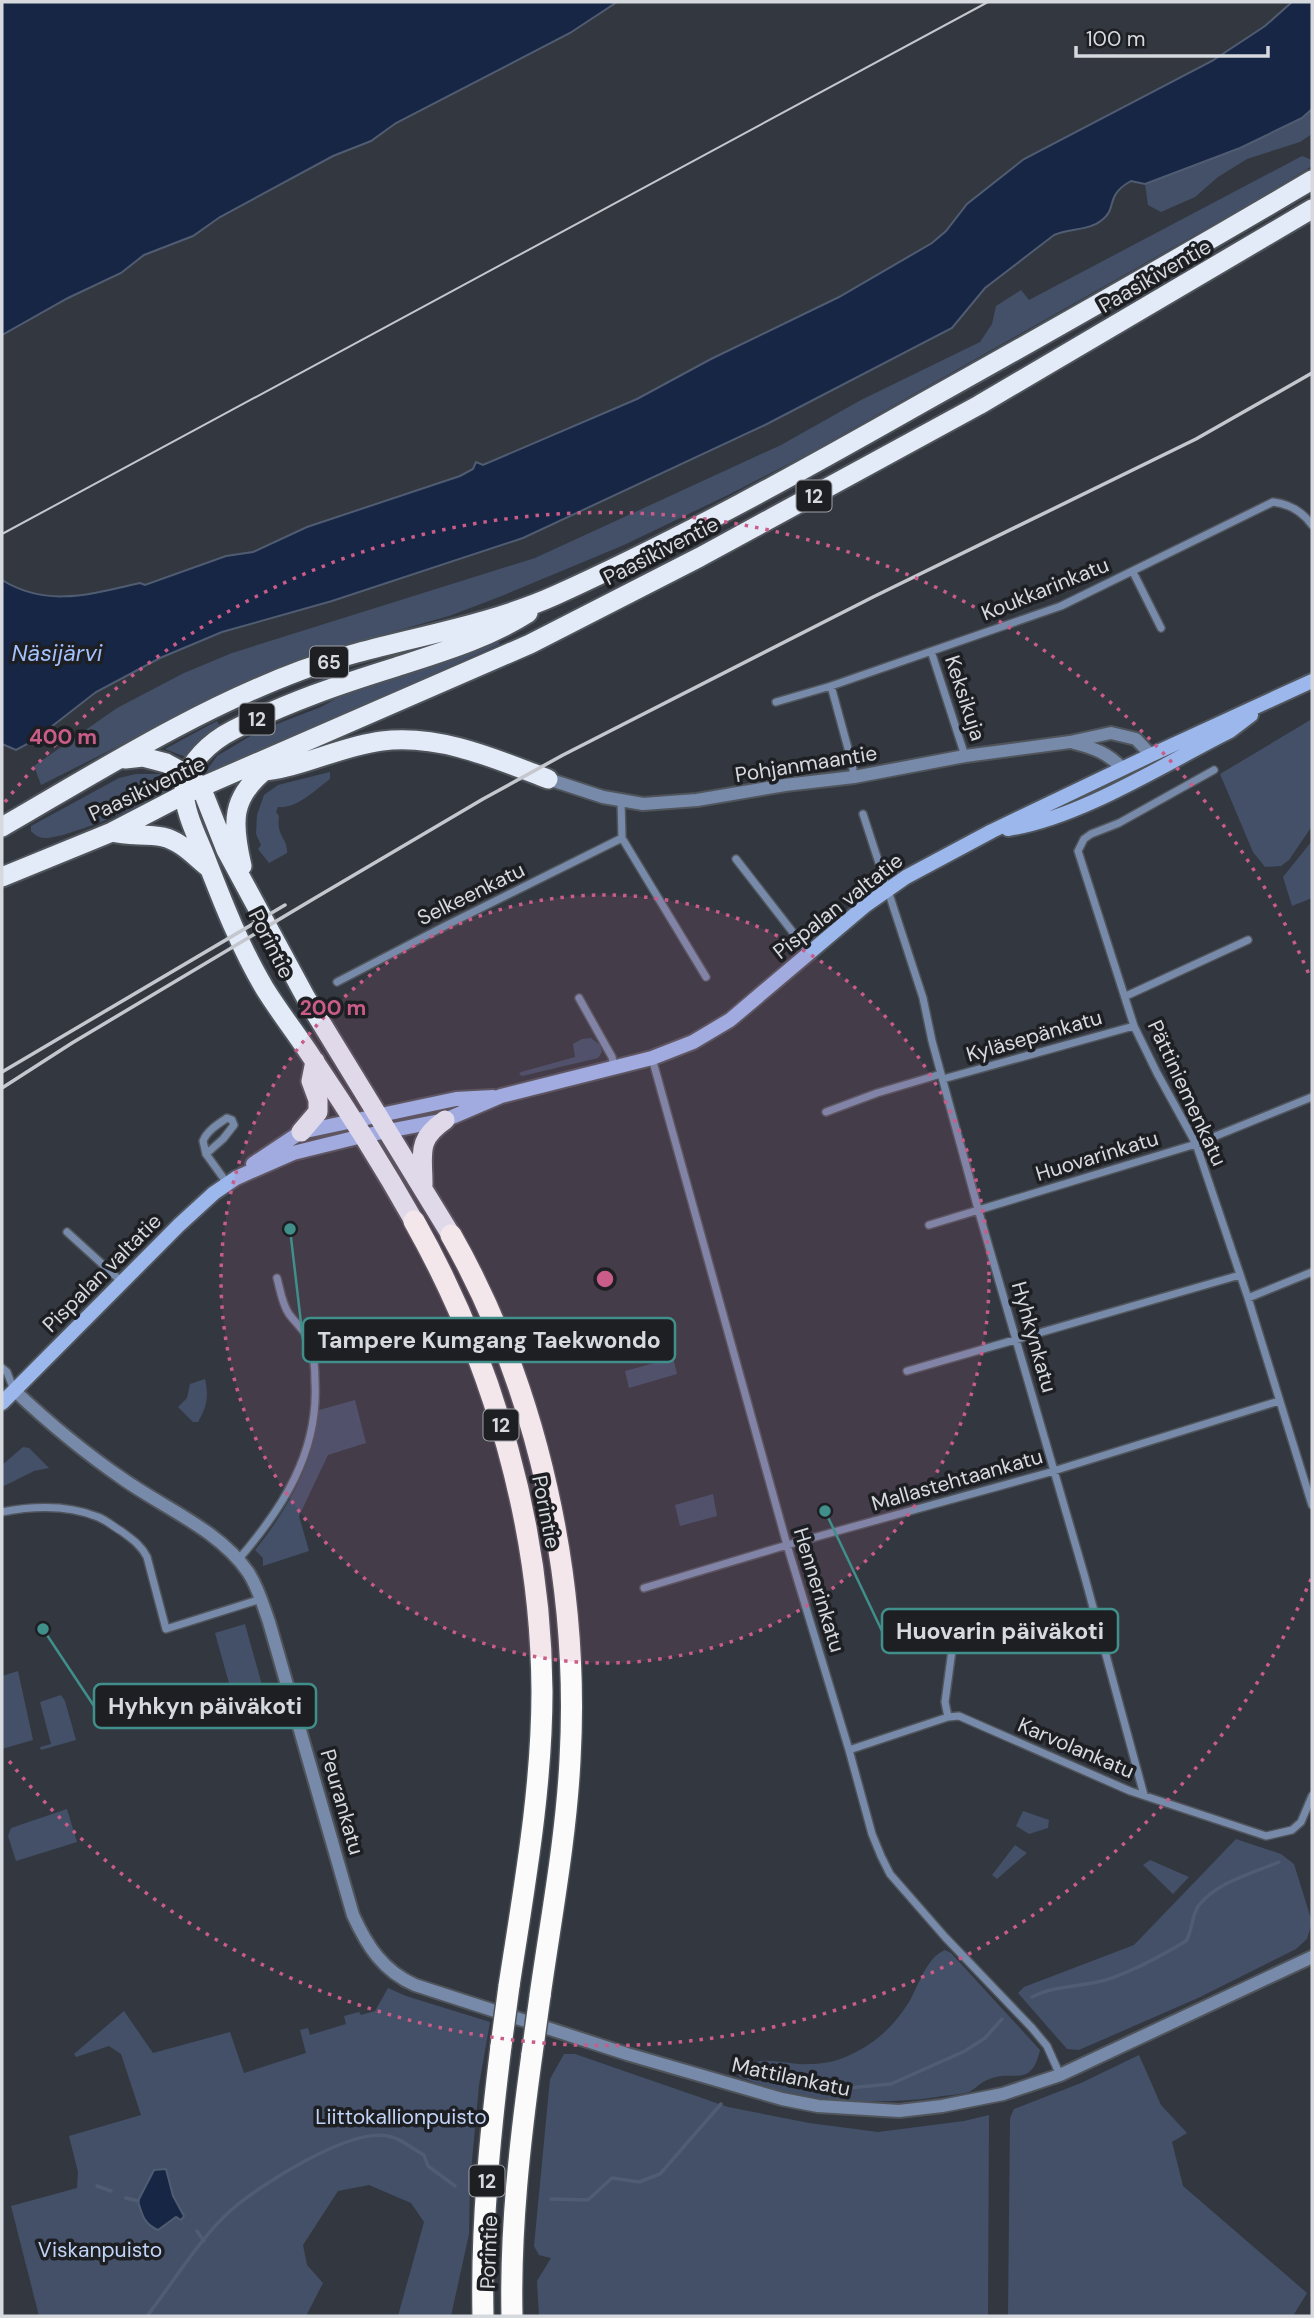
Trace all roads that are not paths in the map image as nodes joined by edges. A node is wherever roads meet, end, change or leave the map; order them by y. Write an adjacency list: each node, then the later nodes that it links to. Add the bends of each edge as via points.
1 (1312, 180): 6 (highway, Paasikiventie / 12, via 827,457 690,531)
2 (1312, 209): 14 (highway, Paasikiventie / 12, via 979,405 712,551 530,645)
3 (1309, 516): 4 (street, Koukkarinkatu); 5 (street, Koukkarinkatu, via 1273,502)
4 (1312, 524)
5 (1133, 572): 7 (street); 8 (street, Koukkarinkatu, via 1061,606)
6 (552, 597): 17 (highway, Paasikiventie / 65, via 306,669 259,687); 24 (highway, 12, via 506,626 463,645 310,696 233,730 198,757)
7 (1161, 628)
8 (930, 651): 10 (street, Koukkarinkatu); 16 (street, Keksikuja)
9 (1312, 681): 12 (main road, Pispalan valtatie)
10 (831, 686): 11 (street, Koukkarinkatu); 22 (street)
11 (776, 702)
12 (1267, 703): 15 (main road, Pispalan valtatie); 28 (main road, via 1230,731 1077,808 1027,826)
13 (1070, 742): 15 (street, Pohjanmaantie, via 1111,733 1136,739); 16 (street, Pohjanmaantie); 18 (street, Pohjanmaantie, via 1103,752)
14 (296, 746): 20 (highway, 12); 21 (highway, Paasikiventie)
15 (1151, 755): 18 (main road, Pispalan valtatie)
16 (965, 757): 22 (street, Pohjanmaantie)
17 (120, 760): 24 (highway, via 143,757 166,763); 27 (highway, Paasikiventie / 65)
18 (1123, 769): 28 (main road, Pispalan valtatie)
19 (1214, 769): 40 (street, Pättiniemenkatu, via 1139,813 1091,834 1078,851)
20 (263, 772): 21 (highway); 23 (highway, via 382,741 403,740 459,747); 34 (highway, 12, via 247,788 236,810 235,831)
21 (235, 774): 24 (highway, Paasikiventie)
22 (854, 777): 25 (street, Pohjanmaantie, via 697,800)
23 (548, 779): 25 (street, Pohjanmaantie)
24 (191, 786): 29 (highway, Paasikiventie); 32 (highway, Porintie / 12, via 190,816); 34 (highway)
25 (621, 801): 30 (street)
26 (863, 814): 35 (street, Hyhkynkatu)
27 (3, 824)
28 (992, 831): 35 (main road, Pispalan valtatie)
29 (113, 832): 32 (highway, via 173,840); 33 (highway, Paasikiventie)
30 (622, 838): 38 (street); 39 (street, Selkeenkatu)
31 (736, 859): 37 (street)
32 (210, 870): 44 (highway, Porintie / 12, via 265,989)
33 (2, 877)
34 (246, 883): 51 (highway, Porintie / 12, via 306,998)
35 (886, 890): 37 (main road, Pispalan valtatie); 46 (street, Hyhkynkatu, via 923,998)
36 (1248, 940): 40 (street, Kyläsepänkatu)
37 (809, 954): 43 (main road, Pispalan valtatie, via 723,1025)
38 (706, 976)
39 (337, 982)
40 (1126, 996): 42 (street, Pättiniemenkatu)
41 (579, 998): 45 (street)
42 (1134, 1026): 46 (street, Kyläsepänkatu); 54 (street, Pättiniemenkatu)
43 (652, 1058): 45 (main road, Pispalan valtatie); 77 (street, Hennerinkatu)
44 (315, 1061): 52 (highway, Porintie / 12); 53 (highway, via 310,1081 318,1112)
45 (614, 1068): 47 (main road, Pispalan valtatie)
46 (942, 1077): 49 (street, Kyläsepänkatu); 58 (street, Hyhkynkatu)
47 (502, 1096): 50 (main road, Pispalan valtatie); 51 (main road, Pispalan valtatie, via 456,1099)
48 (1312, 1097): 54 (street, Huovarinkatu)
49 (826, 1112)
50 (445, 1120): 51 (main road, Pispalan valtatie); 57 (highway, via 426,1136 423,1145)
51 (383, 1123): 52 (main road, Pispalan valtatie); 57 (highway, Porintie / 12)
52 (357, 1128): 53 (main road, Pispalan valtatie); 56 (main road, Pispalan valtatie); 59 (highway, Porintie / 12)
53 (301, 1132): 56 (main road, Pispalan valtatie)
54 (1196, 1144): 58 (street, Huovarinkatu); 64 (street, Pättiniemenkatu)
55 (206, 1154): 55 (street, via 234,1125 232,1120 227,1118 205,1136); 56 (street)
56 (231, 1180): 66 (main road, Pispalan valtatie)
57 (423, 1186): 62 (highway, Porintie / 12)
58 (978, 1209): 60 (street, Huovarinkatu); 68 (street, Hyhkynkatu)
59 (414, 1221): 89 (highway, Porintie / 12, bridge, via 445,1279 483,1369 508,1451 534,1584 541,1680 531,1842 488,2172)
60 (929, 1225)
61 (67, 1232): 66 (street)
62 (451, 1235): 90 (highway, Porintie / 12, bridge, via 475,1280 524,1407 547,1490 564,1578 572,1699 562,1842 521,2134)
63 (1312, 1272): 67 (street)
64 (1240, 1275): 67 (street, Pättiniemenkatu); 68 (street)
65 (277, 1278): 78 (street, via 288,1313 310,1343 316,1388 314,1418 295,1480 269,1523)
66 (122, 1282): 71 (main road, Pispalan valtatie)
67 (1248, 1298): 72 (street, Pättiniemenkatu)
68 (1017, 1340): 70 (street); 74 (street, Hyhkynkatu)
69 (2, 1367): 71 (street)
70 (907, 1371)
71 (15, 1391): 73 (main road, Pispalan valtatie); 78 (street, Peurankatu, via 87,1454 199,1528)
72 (1279, 1401): 74 (street, Mallastehtaankatu); 75 (street, Pättiniemenkatu)
73 (2, 1404)
74 (1054, 1471): 77 (street, Mallastehtaankatu); 84 (street, Hyhkynkatu)
75 (1312, 1505)
76 (2, 1512): 80 (street, via 29,1507 73,1511 99,1517 134,1540 148,1557 166,1629)
77 (787, 1545): 79 (street, Mallastehtaankatu); 83 (street, Hennerinkatu)
78 (238, 1560): 80 (street, Peurankatu)
79 (644, 1588)
80 (261, 1599): 87 (street, Peurankatu, via 353,1915 382,1963)
81 (953, 1643): 82 (street, via 945,1702)
82 (948, 1717): 83 (street); 84 (street, Karvolankatu, via 958,1716)
83 (849, 1751): 88 (street, Hennerinkatu, via 872,1834 891,1874 1032,2028 1047,2046)
84 (1144, 1795): 85 (street, Karvolankatu, via 1266,1836 1292,1830 1301,1822)
85 (1312, 1796)
86 (1312, 1957): 88 (street, Mattilankatu)
87 (415, 1986): 88 (street, Mattilankatu, via 727,2084 818,2106 899,2111 943,2106 1014,2091)
88 (1059, 2075)
89 (483, 2316)
90 (512, 2316)

